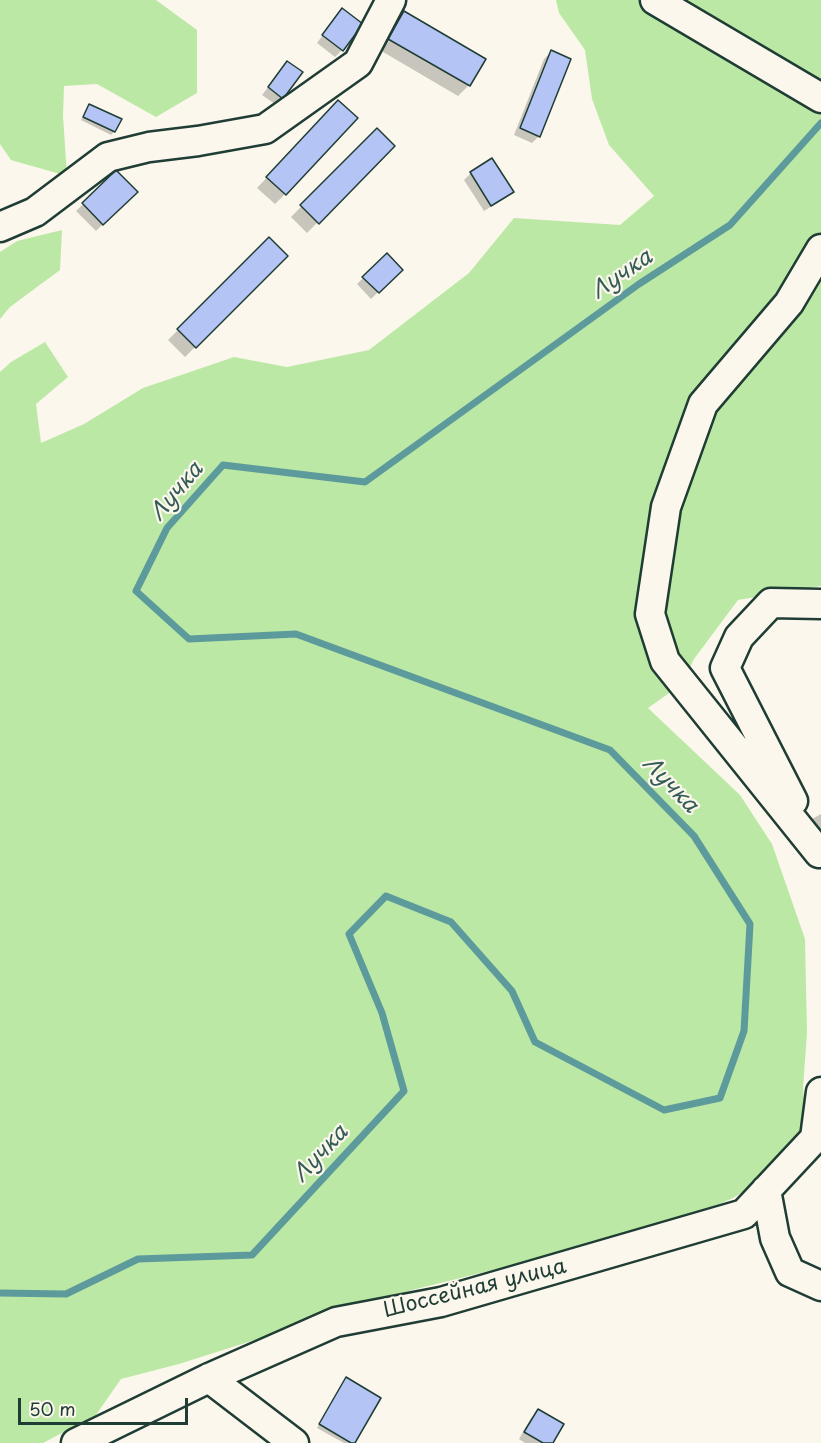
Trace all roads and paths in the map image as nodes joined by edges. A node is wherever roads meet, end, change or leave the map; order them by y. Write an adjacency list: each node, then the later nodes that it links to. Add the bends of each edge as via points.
1 (391, 0): 4 (street, via 358,63 265,129 108,157 35,212)
2 (655, 0): 3 (street)
3 (817, 95)
4 (0, 227)
5 (821, 249): 7 (street, via 789,303 703,404 666,507 650,614 665,661)
6 (821, 604): 7 (street, via 771,603 739,638 725,668)
7 (820, 855)
8 (821, 1092): 9 (street, Шоссейная улица, via 815,1138)
9 (766, 1190): 10 (street, via 775,1238 790,1272); 11 (street, Шоссейная улица, via 744,1214 441,1302 336,1322)
10 (821, 1286)
11 (208, 1378): 12 (street, Шоссейная улица); 13 (street, via 249,1420)
12 (76, 1443)
13 (294, 1443)

